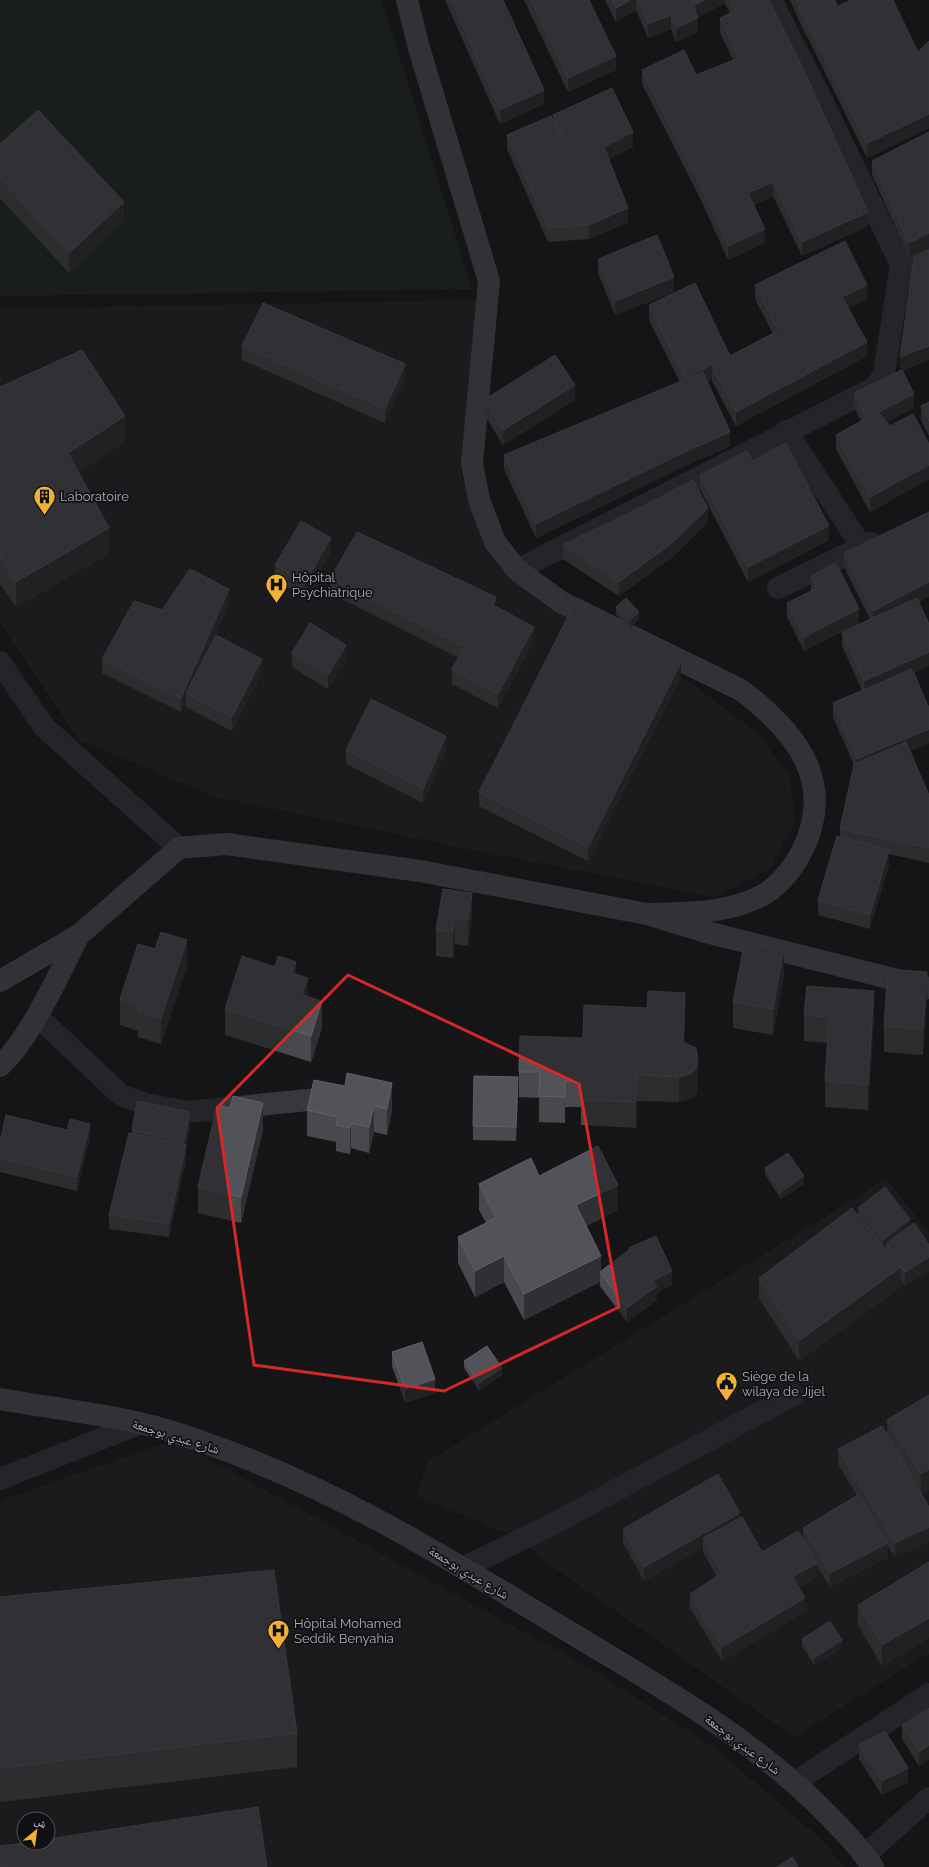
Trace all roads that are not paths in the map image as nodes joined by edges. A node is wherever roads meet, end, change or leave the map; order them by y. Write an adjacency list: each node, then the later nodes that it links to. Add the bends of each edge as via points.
1 (407, 0): 8 (main road, via 489,281 472,463 479,500 495,542)
2 (771, 0): 4 (street)
3 (929, 255): 4 (street)
4 (901, 265): 5 (street, via 884,372 876,387)
5 (786, 431): 7 (street); 8 (street)
6 (889, 533): 7 (street)
7 (862, 546): 9 (street)
8 (516, 570): 12 (main road, via 561,602 740,690 774,719 792,739 808,764 815,785 814,823 799,857 775,886 759,898 733,907 703,913)
9 (778, 588)
10 (0, 662): 11 (street, via 44,728)
11 (179, 848): 12 (main road, via 226,844 405,869); 13 (main road)
12 (647, 914): 15 (main road, via 706,932)
13 (79, 935): 14 (main road); 16 (main road)
14 (0, 981)
15 (929, 988)
16 (37, 1016): 17 (main road, via 8,1059); 18 (street, via 121,1095 146,1104 188,1112)
17 (0, 1066)
18 (338, 1097)
19 (793, 1395): 23 (street, via 553,1524)
20 (0, 1399): 21 (main road, شارع عبدي بوجمعة)
21 (140, 1423): 22 (street); 23 (main road, شارع عبدي بوجمعة, via 273,1468 337,1497)
22 (0, 1479)
23 (463, 1568): 25 (main road, شارع عبدي بوجمعة, via 695,1708 746,1743)
24 (929, 1694): 25 (street)
25 (794, 1783): 27 (main road, شارع عبدي بوجمعة, via 831,1818)
26 (929, 1798): 27 (street)
27 (869, 1861)

